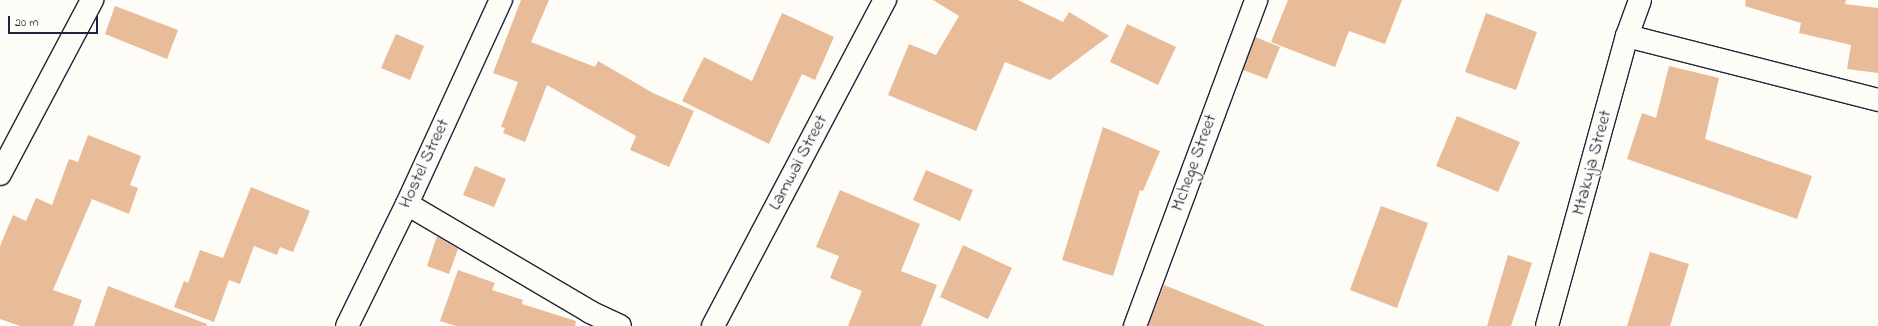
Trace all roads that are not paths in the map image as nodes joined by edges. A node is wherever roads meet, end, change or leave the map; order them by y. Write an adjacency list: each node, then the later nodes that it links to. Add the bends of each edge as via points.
1 (92, 0): 8 (street)
2 (501, 0): 9 (street, Hostel Street)
3 (885, 0): 12 (street, Lamwai Street)
4 (1256, 0): 13 (street, Mchege Street)
5 (1640, 0): 6 (street, Mtakuja Street)
6 (1627, 36): 7 (street); 14 (street, Mtakuja Street)
7 (1878, 100)
8 (0, 174)
9 (407, 204): 10 (street, Hostel Street); 11 (street, via 590,312)
10 (347, 326)
11 (620, 326)
12 (713, 326)
13 (1135, 326)
14 (1547, 326)

